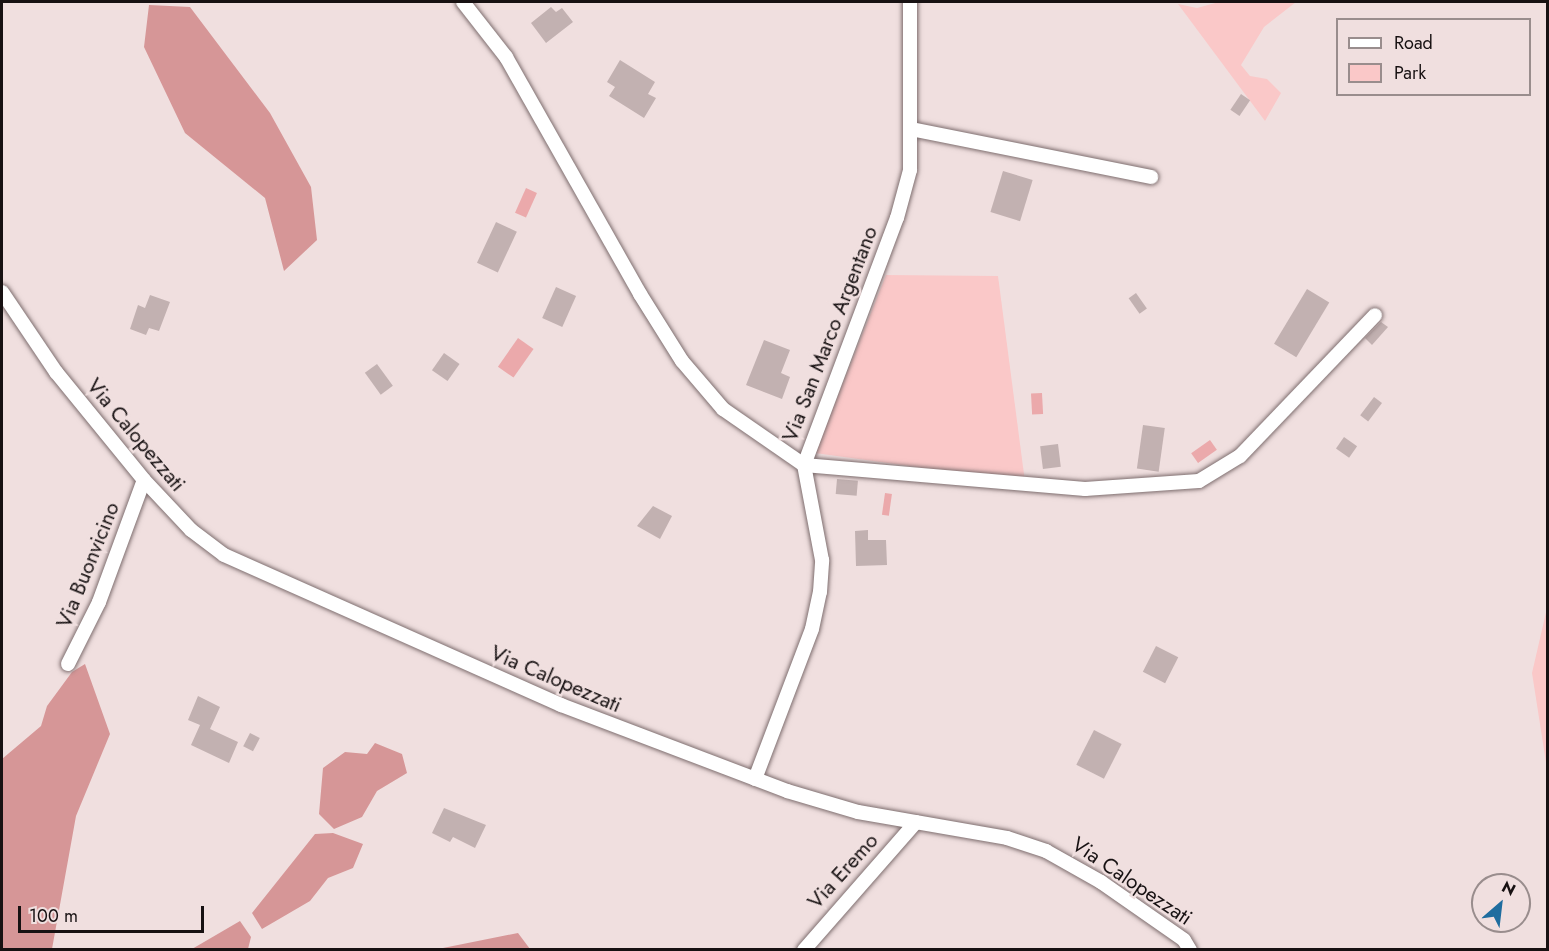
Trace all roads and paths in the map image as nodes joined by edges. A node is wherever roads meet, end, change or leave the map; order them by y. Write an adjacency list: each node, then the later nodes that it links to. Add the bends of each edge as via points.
1 (463, 2): 7 (street, via 506,57 640,294 687,368 732,417)
2 (910, 2): 3 (street, Via San Marco Argentano)
3 (911, 129): 4 (street); 7 (street, Via San Marco Argentano, via 910,170 897,218)
4 (1151, 177)
5 (2, 292): 8 (street, Via Calopezzati, via 56,372)
6 (1375, 315): 7 (street, via 1240,456 1199,481 1085,489)
7 (804, 465): 10 (street, Via San Marco Argentano, via 822,560 820,592 812,629)
8 (144, 480): 9 (street, Via Buonvicino, via 99,603); 10 (street, Via Calopezzati, via 191,530 232,559 561,705)
9 (68, 664)
10 (755, 779): 11 (street, Via Calopezzati, via 834,806)
11 (916, 822): 12 (street, Via Eremo); 13 (street, Via Calopezzati, via 1007,838 1046,851 1101,882 1184,940)
12 (804, 950)
13 (1190, 950)

